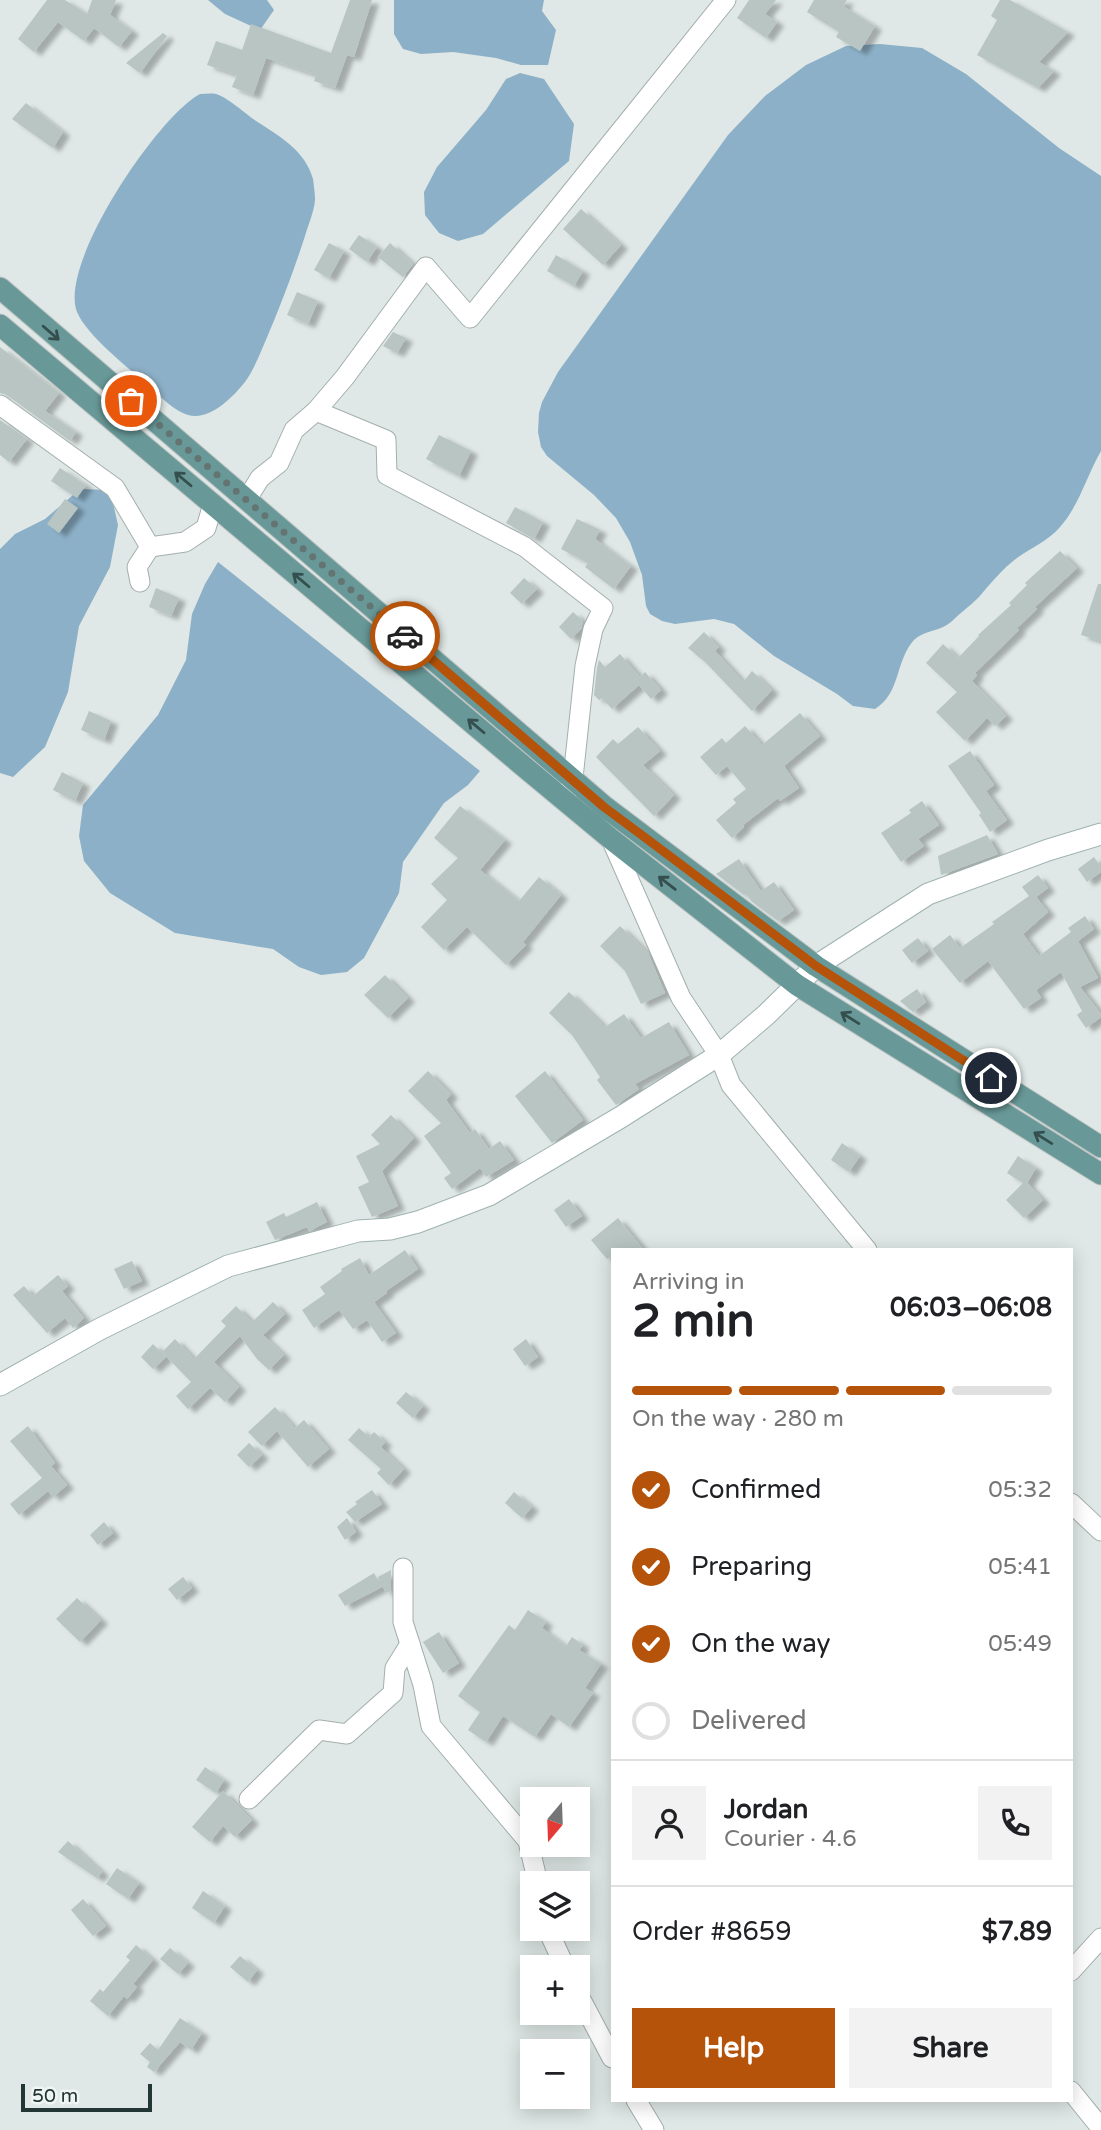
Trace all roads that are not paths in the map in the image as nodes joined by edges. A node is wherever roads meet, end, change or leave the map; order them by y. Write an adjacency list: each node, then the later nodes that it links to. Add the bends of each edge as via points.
1 (726, 0): 5 (street, via 470,317 426,267)
2 (0, 288): 6 (main road, one-way to 6)
3 (0, 325): 7 (main road, one-way to 3)
4 (0, 405): 8 (street, via 114,488)
5 (316, 411): 6 (street, via 294,430 279,463 260,478); 10 (street, via 386,440 387,475 526,547 603,608 585,666)
6 (247, 499): 10 (main road)
7 (213, 504): 8 (street, via 206,528 185,542); 11 (main road, one-way to 7)
8 (150, 547): 9 (street, via 137,567)
9 (140, 582)
10 (573, 778): 11 (street); 14 (main road, via 604,807)
11 (565, 800): 13 (main road)
12 (1101, 834): 14 (main road, via 928,894)
13 (611, 839): 15 (main road, one-way to 13); 16 (street, via 681,998)
14 (816, 966): 15 (main road); 17 (main road)
15 (797, 985): 16 (main road); 18 (main road, one-way to 15)
16 (719, 1055): 19 (street, via 731,1085); 20 (main road, via 489,1195 418,1222 358,1231 228,1266)
17 (1101, 1147)
18 (1101, 1174)
19 (865, 1248)
20 (0, 1385)
21 (1073, 1505): 22 (street)
22 (1101, 1531)
23 (403, 1568): 24 (street, via 404,1622)
24 (410, 1644): 25 (street, via 395,1668 393,1693 347,1734 319,1730); 26 (street, via 432,1726 528,1841)
25 (249, 1799)
26 (535, 1871)
27 (1101, 1938): 28 (street)
28 (1073, 1968)
29 (590, 2017): 30 (street)
30 (611, 2056)
31 (1073, 2093): 33 (street)
32 (637, 2102): 34 (street)
33 (1101, 2128)
34 (654, 2130)

